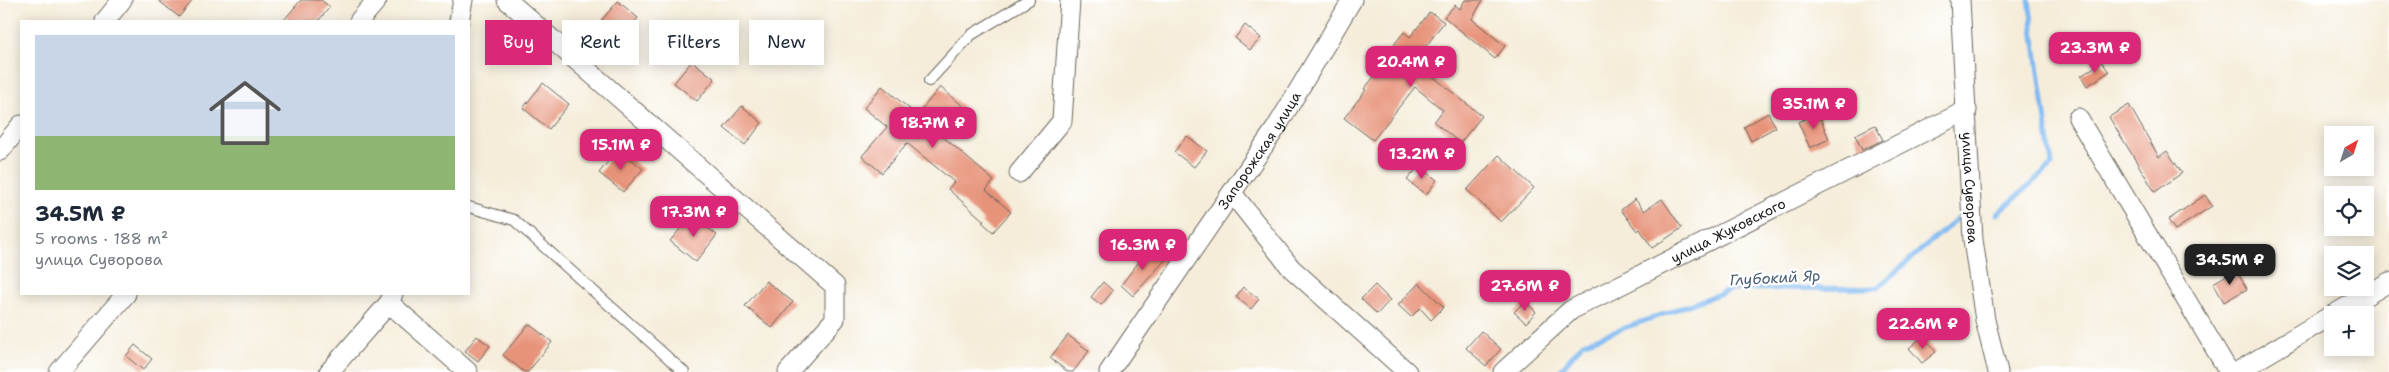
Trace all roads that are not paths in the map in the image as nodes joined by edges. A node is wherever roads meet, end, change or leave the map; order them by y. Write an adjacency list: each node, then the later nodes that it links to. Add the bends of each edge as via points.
1 (122, 0): 9 (street)
2 (377, 0): 10 (street)
3 (462, 0): 11 (street)
4 (506, 0): 29 (street, via 835,286 835,319)
5 (1029, 0): 12 (lane, via 972,35)
6 (1070, 0): 17 (street, via 1062,121)
7 (1352, 0): 18 (street, Запорожская улица, via 1276,128)
8 (1960, 0): 13 (street, улица Суворова)
9 (105, 20)
10 (360, 20)
11 (459, 20)
12 (929, 81)
13 (1967, 110): 32 (street, улица Жуковского, via 1571,310); 33 (street, улица Суворова, via 1973,240 1985,320)
14 (2078, 118): 34 (street)
15 (20, 126): 16 (street)
16 (0, 151)
17 (1019, 173)
18 (1232, 193): 30 (street, Запорожская улица); 31 (street, via 1291,268)
19 (470, 207): 28 (lane, via 514,220)
20 (2389, 282): 23 (street)
21 (125, 295): 25 (street)
22 (391, 299): 26 (street); 27 (street)
23 (2348, 306)
24 (2324, 320): 35 (street)
25 (59, 372)
26 (329, 372)
27 (468, 372)
28 (684, 372)
29 (788, 372)
30 (1109, 372)
31 (1407, 372)
32 (1503, 372)
33 (1998, 372)
34 (2229, 372)
35 (2237, 372)

